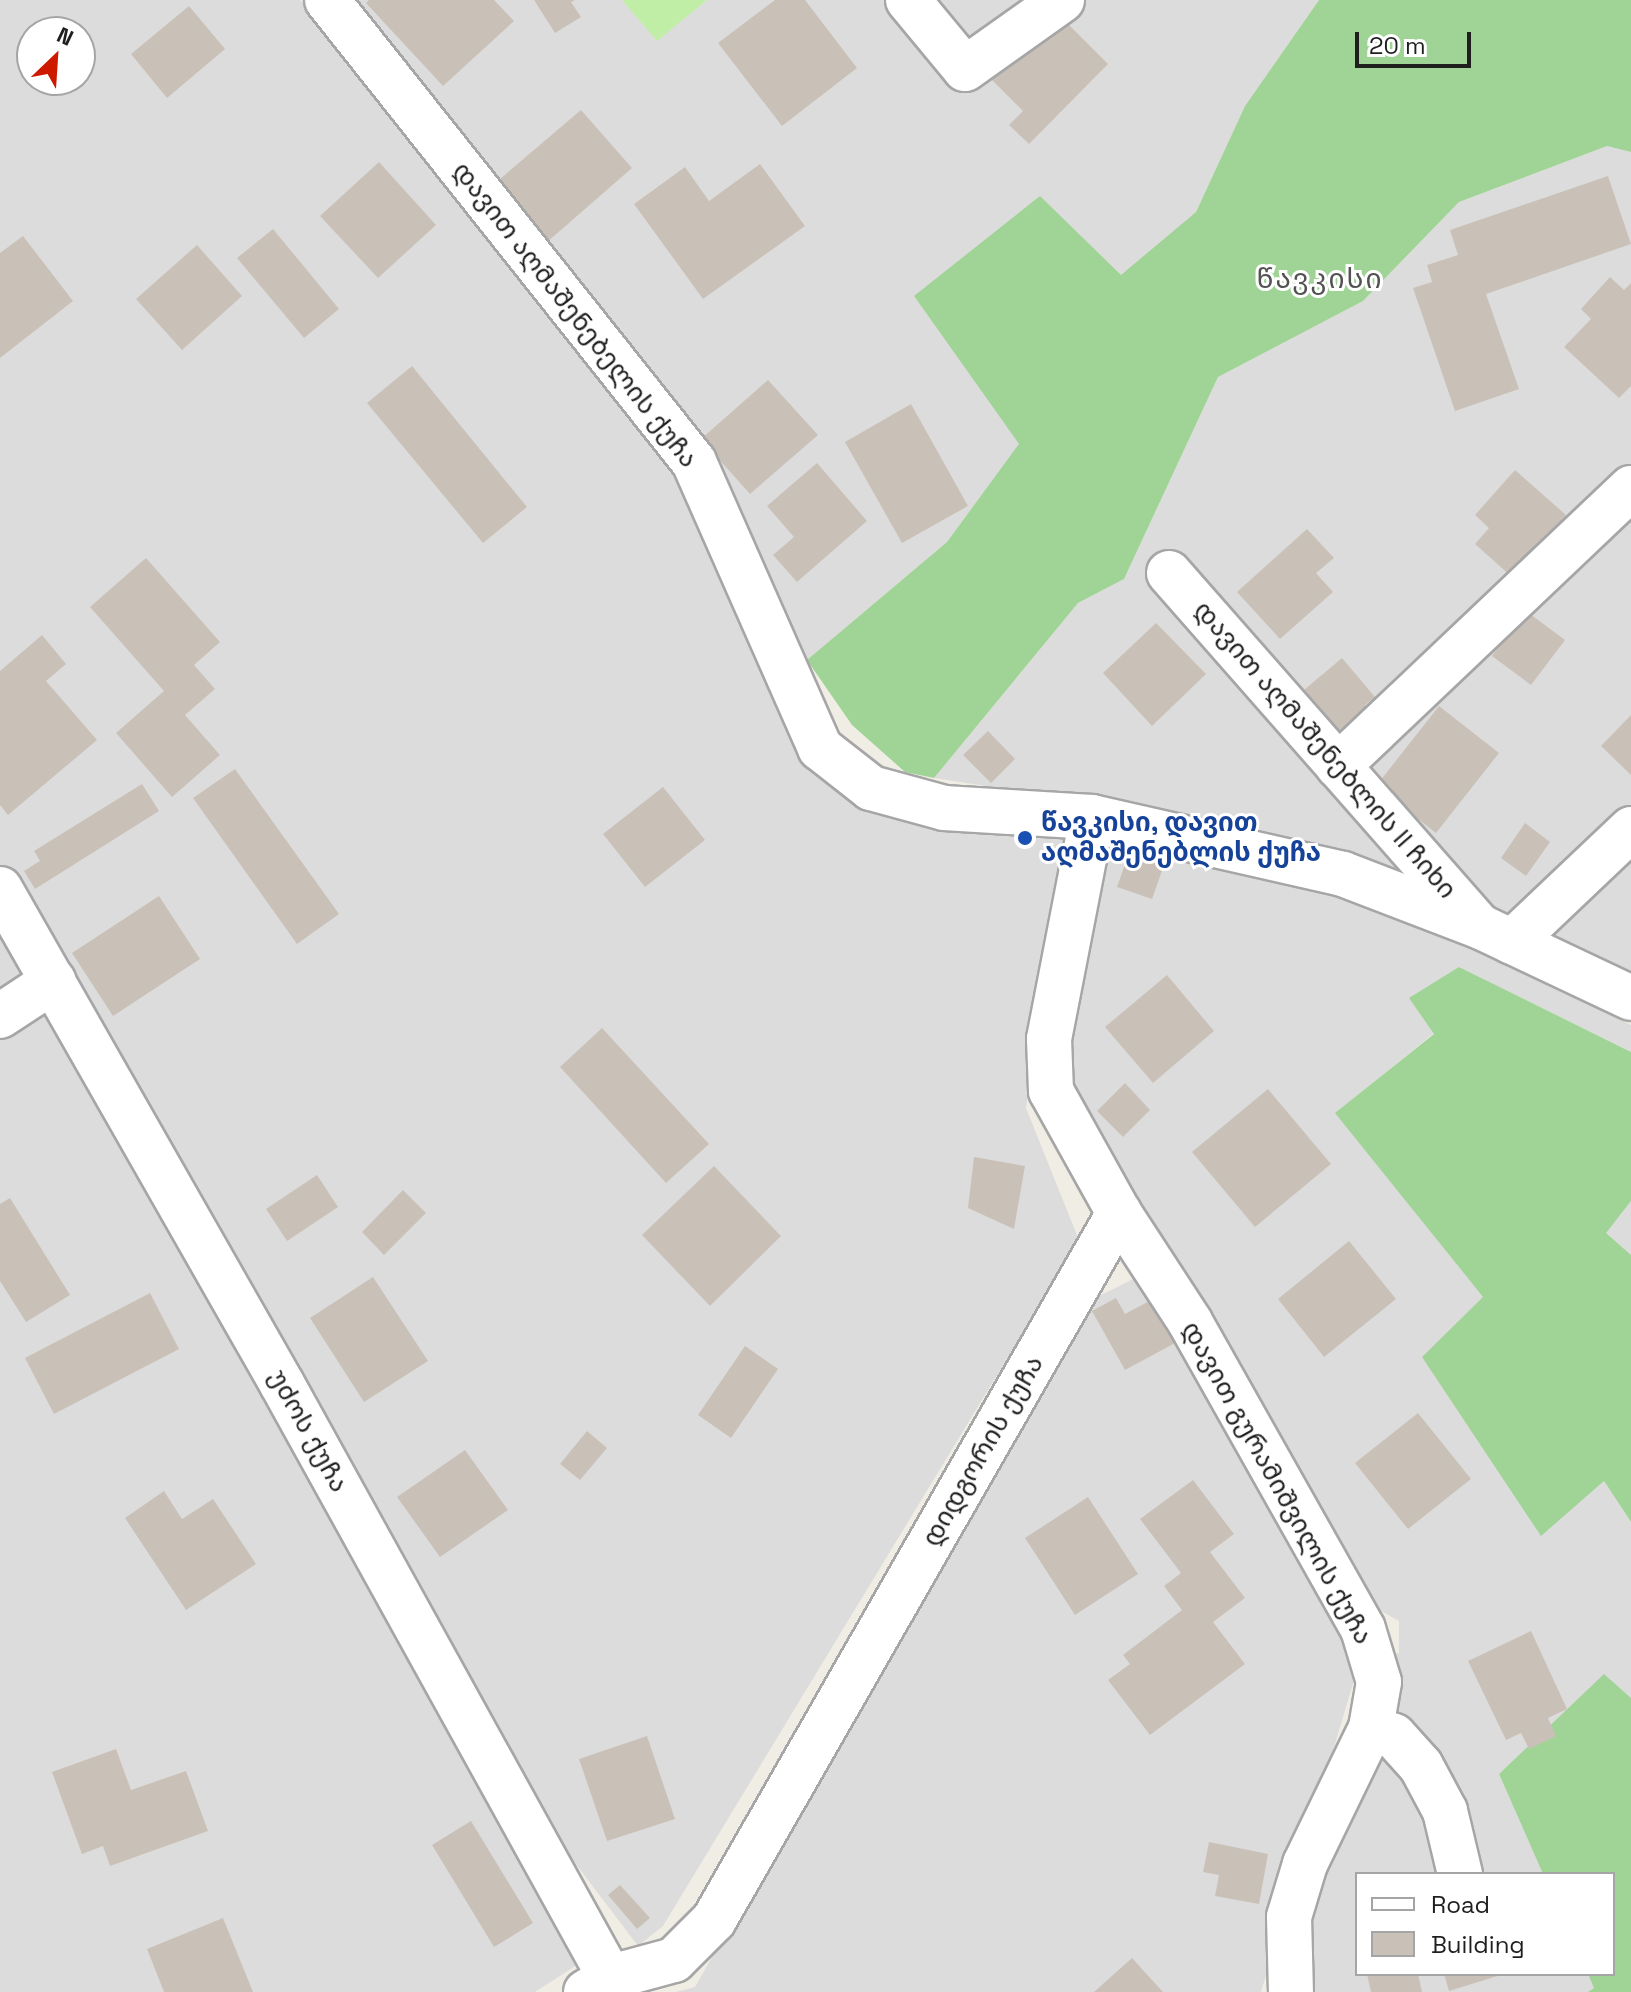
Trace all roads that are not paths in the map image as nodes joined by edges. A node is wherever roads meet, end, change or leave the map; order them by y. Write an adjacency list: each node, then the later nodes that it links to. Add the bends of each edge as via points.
1 (327, 0): 7 (street, დავით აღმაშენებელის ქუჩა, via 694,462 820,748 871,788 944,808)
2 (908, 0): 3 (street, via 965,69)
3 (1062, 0)
4 (1631, 488): 6 (street)
5 (1169, 573): 6 (street, დავით აღმაშენებლის II ჩიხი)
6 (1338, 766): 10 (street, დავით აღმაშენებლის II ჩიხი)
7 (1092, 817): 10 (street, დავით აღმაშენებელის ქუჩა, via 1343,874); 14 (street, via 1049,1039 1051,1091)
8 (1631, 829): 10 (street)
9 (0, 889): 11 (street, უძოს ქუჩა)
10 (1496, 934): 12 (street, დავით აღმაშენებელის ქუჩა)
11 (53, 981): 13 (street); 17 (street, უძოს ქუჩა)
12 (1631, 998)
13 (0, 1016)
14 (1119, 1213): 15 (street, დავით გურამიშვილის ქუჩა, via 1190,1322 1363,1629 1379,1682); 17 (street, დიდგორის ქუჩა, via 714,1920 674,1960)
15 (1371, 1728): 16 (street, via 1394,1736 1421,1766 1445,1811); 18 (street, დავით გურამიშვილის ქუჩა, via 1305,1864 1289,1917)
16 (1460, 1872)
17 (605, 1987)
18 (1291, 1992)

